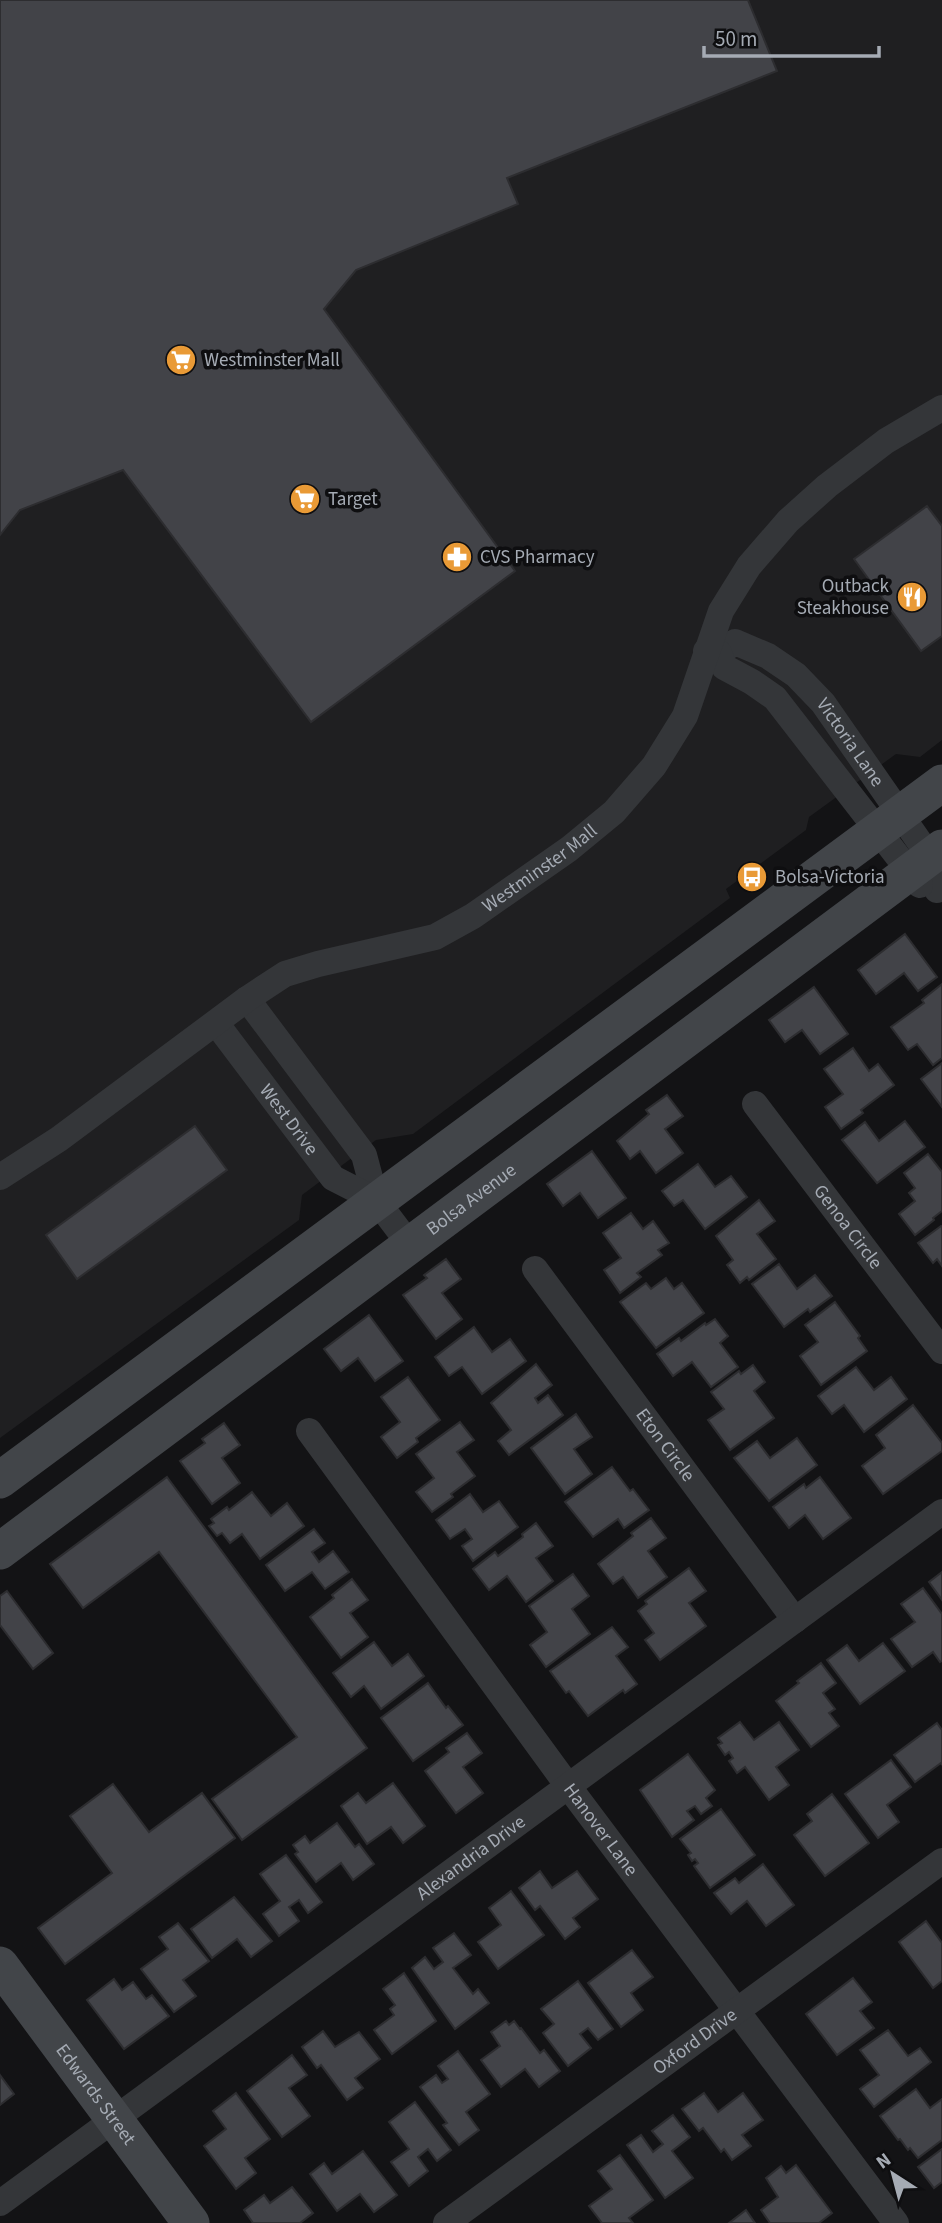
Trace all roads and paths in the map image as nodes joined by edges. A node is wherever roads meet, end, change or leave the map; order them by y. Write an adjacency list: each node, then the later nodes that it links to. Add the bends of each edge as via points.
1 (942, 408): 2 (street, Westminster Mall, via 870,452 788,521 749,566 721,611)
2 (713, 652): 4 (street, Victoria Lane, via 724,667 775,698); 6 (street, Westminster Mall, via 685,716 654,766 614,812 569,849 435,937 285,974)
3 (942, 783): 4 (main road)
4 (888, 822): 5 (street, Victoria Lane); 10 (main road)
5 (932, 873): 11 (main road, Bolsa Avenue)
6 (247, 999): 7 (street, Westminster Mall); 10 (street, West Drive, via 365,1155)
7 (216, 1023): 9 (street, Westminster Mall); 10 (street, West Drive, via 332,1178)
8 (755, 1104): 13 (street, Genoa Circle)
9 (0, 1177)
10 (376, 1200): 11 (street, West Drive); 15 (main road)
11 (410, 1245): 17 (main road, Bolsa Avenue)
12 (535, 1269): 18 (street, Eton Circle)
13 (942, 1351)
14 (310, 1431): 19 (street, Hanover Lane)
15 (0, 1480)
16 (942, 1512): 18 (street, Alexandria Drive)
17 (0, 1551)
18 (795, 1620): 19 (street, Alexandria Drive)
19 (568, 1786): 22 (street, Hanover Lane); 23 (street, Alexandria Drive)
20 (942, 1860): 22 (street, Oxford Drive)
21 (0, 1965): 23 (main road, Edwards Street)
22 (737, 2011): 26 (street, Oxford Drive); 27 (street, Hanover Lane)
23 (114, 2119): 24 (street, Alexandria Drive); 25 (main road, Edwards Street)
24 (0, 2203)
25 (191, 2223)
26 (446, 2223)
27 (896, 2223)

